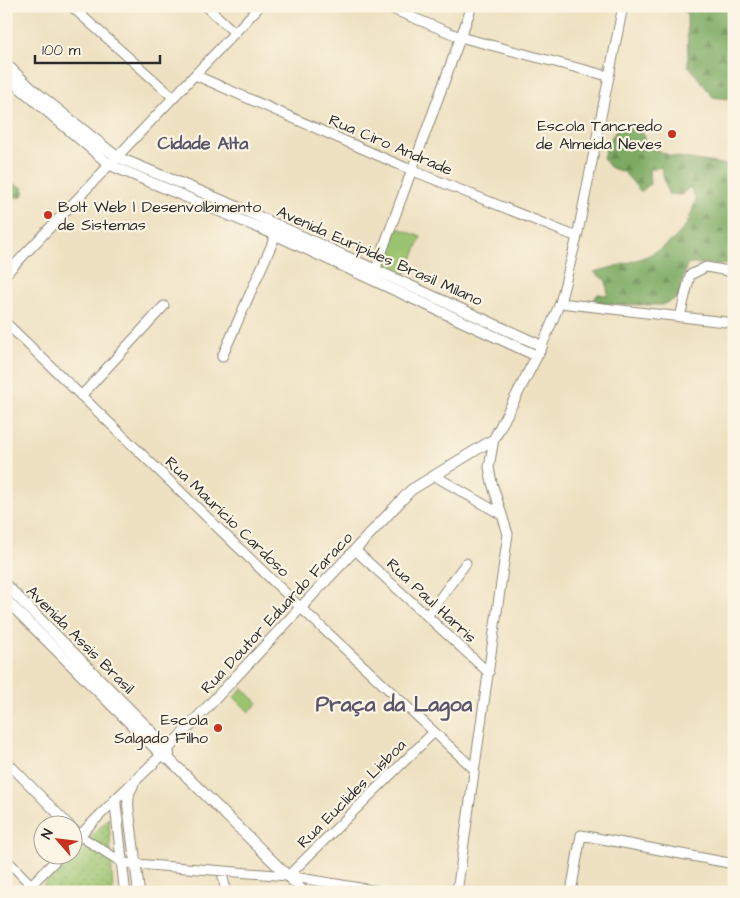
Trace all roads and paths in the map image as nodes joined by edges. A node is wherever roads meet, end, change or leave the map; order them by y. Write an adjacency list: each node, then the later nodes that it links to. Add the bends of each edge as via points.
1 (72, 6): 14 (street)
2 (206, 6): 7 (street)
3 (260, 6): 7 (street)
4 (385, 6): 8 (street)
5 (472, 6): 8 (street)
6 (623, 6): 12 (street)
7 (235, 33): 10 (street)
8 (460, 37): 12 (street); 17 (street)
9 (6, 64): 13 (main road, Avenida Euripides Brasil Milano)
10 (195, 75): 14 (street); 17 (street, Rua Ciro Andrade)
11 (6, 76): 13 (main road, Avenida Euripides Brasil Milano)
12 (608, 76): 20 (street)
13 (29, 92): 15 (main road, Avenida Euripides Brasil Milano); 16 (main road, Avenida Euripides Brasil Milano)
14 (174, 98): 15 (street)
15 (118, 157): 16 (street); 18 (main road, Avenida Euripides Brasil Milano)
16 (110, 165): 18 (main road, Avenida Euripides Brasil Milano); 24 (street)
17 (411, 170): 20 (street, Rua Ciro Andrade); 22 (street)
18 (231, 209): 19 (main road, Avenida Euripides Brasil Milano); 21 (main road, Avenida Euripides Brasil Milano)
19 (276, 235): 21 (main road, Avenida Euripides Brasil Milano); 36 (street)
20 (577, 236): 28 (street)
21 (331, 255): 22 (main road, Avenida Euripides Brasil Milano); 25 (main road, Avenida Euripides Brasil Milano)
22 (376, 269): 25 (street); 26 (main road, Avenida Euripides Brasil Milano)
23 (734, 272): 30 (street, via 706,267 690,275)
24 (6, 274)
25 (372, 279): 27 (main road, Avenida Euripides Brasil Milano)
26 (408, 284): 27 (main road); 31 (main road, Avenida Euripides Brasil Milano)
27 (403, 293): 31 (main road, Avenida Euripides Brasil Milano)
28 (560, 303): 30 (street); 34 (street)
29 (164, 306): 37 (street)
30 (680, 317): 33 (street)
31 (475, 321): 34 (main road, Avenida Euripides Brasil Milano); 35 (main road, Avenida Euripides Brasil Milano)
32 (6, 323): 37 (street, Rua Maurício Cardoso)
33 (734, 323)
34 (542, 346): 35 (main road)
35 (537, 356): 38 (main road)
36 (222, 357)
37 (81, 396): 45 (street, Rua Maurício Cardoso)
38 (494, 439): 39 (main road, Rua Doutor Eduardo Faraco); 40 (street, via 489,468)
39 (435, 476): 40 (street); 41 (main road, Rua Doutor Eduardo Faraco, via 411,490)
40 (502, 515): 48 (street, via 508,534)
41 (355, 550): 45 (main road, Rua Doutor Eduardo Faraco); 46 (street, Rua Paul Harris)
42 (466, 563): 46 (street)
43 (6, 585): 47 (main road, Avenida Assis Brasil)
44 (6, 600): 47 (main road, Avenida Assis Brasil)
45 (301, 608): 49 (street, Rua Maurício Cardoso); 50 (main road, Rua Doutor Eduardo Faraco)
46 (427, 616): 48 (street, Rua Paul Harris)
47 (44, 630): 50 (main road, Avenida Assis Brasil)
48 (489, 673): 52 (street)
49 (434, 732): 52 (street, Rua Maurício Cardoso); 64 (street, Rua Euclides Lisboa)
50 (166, 755): 53 (main road, Rua Doutor Eduardo Faraco); 64 (main road, Avenida Assis Brasil)
51 (6, 761): 55 (street)
52 (474, 769): 72 (street)
53 (136, 780): 54 (main road, Rua Doutor Eduardo Faraco); 62 (main road, via 129,793 128,805)
54 (115, 800): 56 (street, Rua Doutor Eduardo Faraco); 59 (main road)
55 (60, 816)
56 (82, 834)
57 (82, 837): 59 (street)
58 (6, 859): 65 (street)
59 (123, 863): 62 (street); 67 (main road)
60 (734, 864): 73 (street, via 581,835)
61 (51, 866): 65 (street)
62 (136, 866): 63 (street); 68 (main road)
63 (222, 872): 64 (street); 69 (street)
64 (288, 876): 70 (main road, Avenida Assis Brasil); 71 (street)
65 (32, 888): 66 (street)
66 (24, 892)
67 (125, 892)
68 (139, 892)
69 (226, 892)
70 (304, 892)
71 (384, 892)
72 (457, 892)
73 (571, 892)

